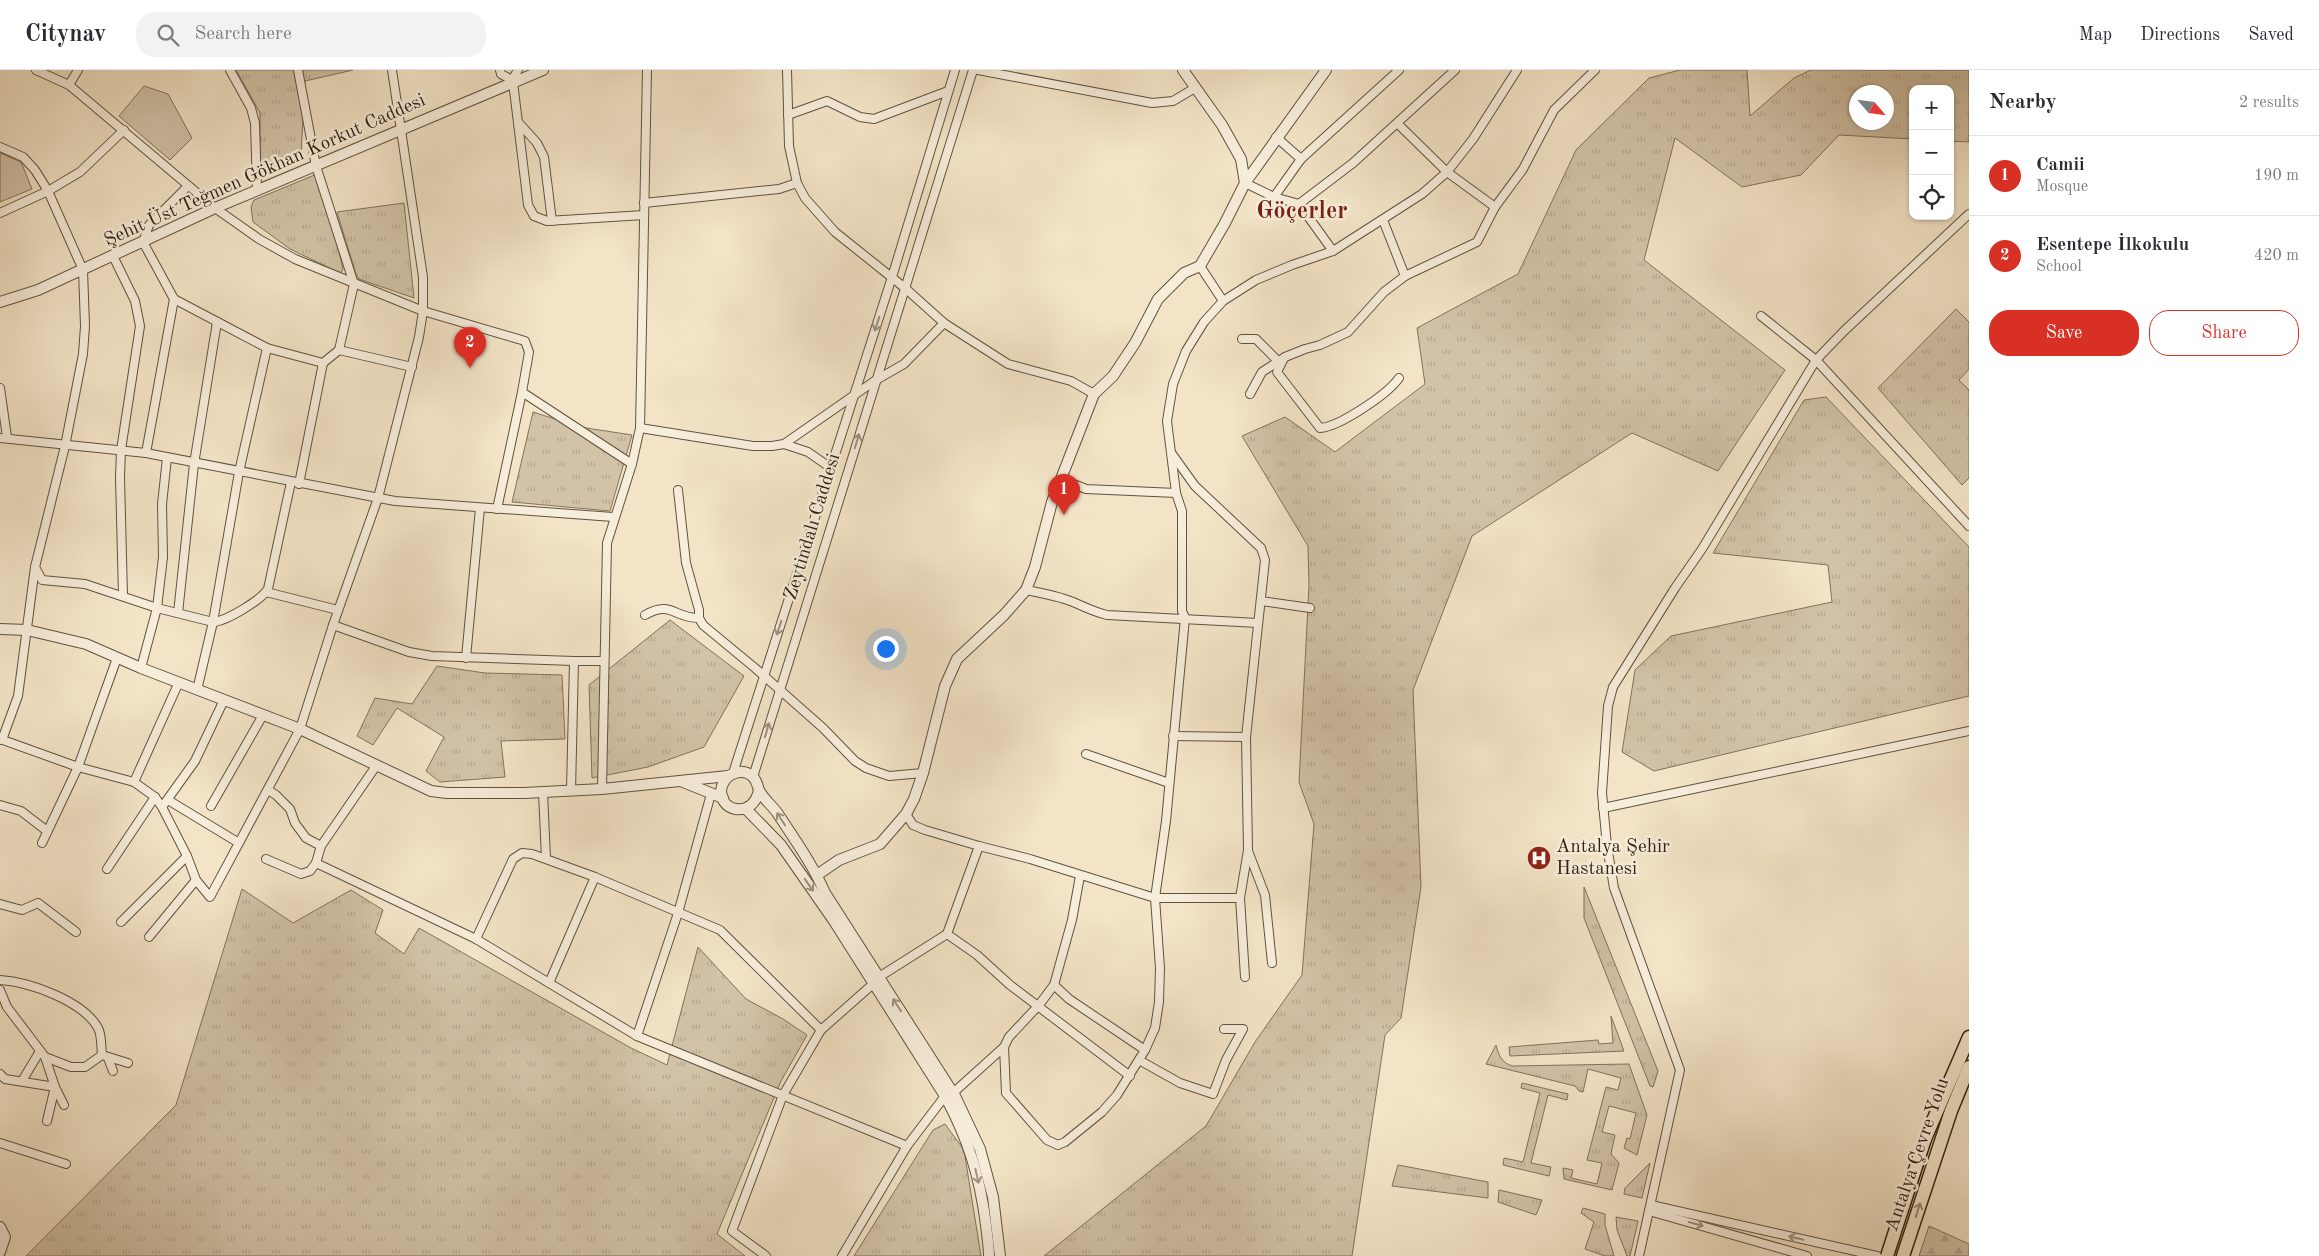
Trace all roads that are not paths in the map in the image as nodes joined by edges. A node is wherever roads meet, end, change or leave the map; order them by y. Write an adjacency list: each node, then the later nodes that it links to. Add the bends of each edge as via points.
1 (36, 70): 23 (street)
2 (78, 70): 23 (street)
3 (230, 70): 39 (street, via 252,108)
4 (298, 70): 34 (street)
5 (392, 70): 29 (street)
6 (500, 70): 22 (street)
7 (518, 70): 22 (street)
8 (543, 70): 22 (street, Şehit Üst Teğmen Gökhan Korkut Caddesi)
9 (647, 70): 42 (street)
10 (787, 70): 26 (street)
11 (955, 70): 25 (street)
12 (973, 70): 59 (street, Zeytindalı Caddesi)
13 (978, 70): 21 (street)
14 (1037, 70): 21 (street)
15 (1183, 70): 24 (street)
16 (1326, 70): 31 (street)
17 (1399, 70): 33 (street)
18 (1455, 70): 28 (street)
19 (1517, 70): 35 (street, via 1494,109)
20 (1595, 70): 44 (street, via 1554,110 1523,169)
21 (1033, 79): 24 (street, via 1152,103 1173,101)
22 (513, 81): 27 (street); 29 (street, Şehit Üst Teğmen Gökhan Korkut Caddesi)
23 (69, 85): 30 (street)
24 (1196, 88): 37 (street, via 1222,125 1240,159)
25 (948, 91): 26 (street, via 874,119 860,117 827,101); 57 (street)
26 (788, 115): 36 (street, via 789,146)
27 (518, 122): 49 (street, via 537,143 544,157); 49 (street, via 529,209 537,218)
28 (1398, 124): 35 (street); 43 (street)
29 (402, 129): 34 (street, Şehit Üst Teğmen Gökhan Korkut Caddesi); 63 (street, via 423,277)
30 (124, 130): 38 (street); 40 (street, via 80,172)
31 (1276, 138): 33 (street); 37 (street)
32 (0, 147): 40 (street, via 23,157)
33 (1301, 159): 41 (street)
34 (316, 166): 39 (street, Şehit Üst Teğmen Gökhan Korkut Caddesi); 58 (street)
35 (1448, 172): 44 (street); 50 (street)
36 (797, 183): 42 (street, via 779,189); 57 (street, via 805,198 835,232)
37 (1245, 183): 41 (street); 54 (street)
38 (188, 186): 45 (street); 51 (street, via 149,225)
39 (257, 190): 45 (street, Şehit Üst Teğmen Gökhan Korkut Caddesi)
40 (48, 191): 46 (street); 55 (street)
41 (1274, 197): 43 (street)
42 (644, 203): 48 (street)
43 (1300, 204): 52 (street)
44 (1495, 207): 56 (street, via 1477,242)
45 (215, 208): 51 (street, Şehit Üst Teğmen Gökhan Korkut Caddesi); 58 (street, via 295,259)
46 (0, 213)
47 (1969, 214): 71 (street)
48 (644, 215): 49 (street); 81 (street)
49 (552, 220)
50 (1383, 220): 52 (street); 56 (street)
51 (143, 242): 53 (street, Şehit Üst Teğmen Gökhan Korkut Caddesi); 60 (street)
52 (1333, 251): 61 (street, via 1256,280)
53 (112, 256): 55 (street, Şehit Üst Teğmen Gökhan Korkut Caddesi); 85 (street, via 134,301 140,326)
54 (1200, 266): 61 (street); 78 (street, via 1184,273 1158,299 1113,376)
55 (82, 270): 62 (street, Şehit Üst Teğmen Gökhan Korkut Caddesi, via 38,290); 84 (street, via 83,354)
56 (1404, 276): 70 (street, via 1384,292 1348,332)
57 (892, 278): 59 (street); 80 (street, one-way to 80)
58 (354, 284): 63 (street); 69 (street)
59 (905, 288): 66 (street); 75 (street, Zeytindalı Caddesi)
60 (174, 300): 65 (street); 87 (street)
61 (1223, 301): 86 (street, via 1204,322 1186,351 1173,384 1167,421)
62 (0, 302)
63 (423, 311): 73 (street); 77 (street, via 525,341 529,352)
64 (1762, 316): 71 (street)
65 (217, 322): 68 (street); 89 (street)
66 (944, 323): 75 (street, via 904,364); 78 (street, via 1008,364 1071,381)
67 (1242, 339): 70 (street, via 1256,338)
68 (267, 348): 72 (street); 92 (street)
69 (339, 350): 72 (street); 73 (street)
70 (1282, 359): 74 (street, via 1276,372 1320,428 1334,424 1367,404); 79 (street, via 1262,372)
71 (1816, 360): 101 (street); 156 (street, via 1702,549 1613,687 1608,706)
72 (323, 363): 94 (street)
73 (412, 367): 97 (street)
74 (1399, 378)
75 (876, 380): 80 (street); 126 (street, Zeytindalı Caddesi, one-way to 75)
76 (0, 388): 82 (street)
77 (522, 392): 90 (street); 99 (street)
78 (1094, 394): 93 (street)
79 (1250, 394)
80 (854, 396): 83 (street); 91 (street)
81 (640, 428): 83 (street, via 753,446); 90 (street)
82 (3, 438): 84 (street)
83 (784, 444): 91 (street, via 808,452)
84 (65, 446): 85 (street); 102 (street)
85 (121, 450): 87 (street); 105 (street)
86 (1171, 452): 96 (street); 106 (street, via 1195,486 1261,548 1265,560)
87 (146, 453): 88 (street)
88 (167, 458): 89 (street); 107 (street, via 162,504 163,557)
89 (194, 464): 92 (street); 110 (street)
90 (632, 464): 100 (street)
91 (831, 468): 124 (street, one-way to 124)
92 (239, 472): 94 (street); 114 (street)
93 (1061, 479): 96 (street, via 1086,490); 103 (street)
94 (295, 483): 97 (street); 104 (street)
95 (678, 490): 112 (street, via 686,563 699,610)
96 (1176, 493): 113 (street, via 1182,511 1182,611)
97 (378, 498): 98 (street); 109 (street)
98 (480, 508): 99 (street); 120 (street)
99 (497, 509): 100 (street)
100 (613, 517): 122 (street, via 607,543)
101 (1969, 526)
102 (35, 568): 105 (street, via 42,580 85,584); 118 (street)
103 (1026, 590): 113 (street, via 1053,595 1107,615); 138 (street, via 957,659 945,686)
104 (266, 592): 109 (street); 114 (street, via 257,600)
105 (123, 596): 107 (street)
106 (1261, 601): 108 (street); 115 (street)
107 (157, 608): 110 (street); 123 (street)
108 (1310, 608)
109 (338, 610): 116 (street)
110 (178, 613): 114 (street)
111 (645, 615): 112 (street, via 665,607 689,618)
112 (698, 618): 124 (street)
113 (1185, 618): 115 (street); 132 (street)
114 (213, 622): 127 (street)
115 (1258, 623): 133 (street)
116 (333, 625): 120 (street, via 409,652); 130 (street)
117 (0, 629): 118 (street)
118 (26, 630): 119 (street, via 74,640); 134 (street, via 18,696)
119 (117, 658): 123 (street); 137 (street)
120 (466, 658): 121 (street)
121 (574, 661): 122 (street); 147 (street)
122 (603, 661): 144 (street)
123 (141, 668): 125 (street)
124 (764, 675): 126 (street); 139 (street)
125 (179, 682): 127 (street); 142 (street)
126 (779, 689): 138 (street, via 866,768 889,776); 140 (street, Zeytindalı Caddesi, one-way to 126)
127 (197, 690): 128 (street)
128 (224, 700): 129 (street); 152 (street, via 195,761)
129 (264, 715): 130 (street); 153 (street)
130 (300, 729): 136 (street); 145 (street)
131 (1969, 731): 156 (street)
132 (1173, 736): 133 (street); 143 (street)
133 (1246, 737): 164 (street)
134 (1, 740): 137 (street)
135 (1086, 754): 143 (street)
136 (376, 766): 148 (street, via 431,791); 162 (street)
137 (78, 767): 142 (street); 159 (street)
138 (923, 774): 158 (street)
139 (730, 775): 140 (street, via 744,772); 141 (street); 151 (street, via 722,787)
140 (753, 777): 146 (street)
141 (682, 781): 144 (street); 149 (street)
142 (134, 782): 150 (street)
143 (1169, 782): 174 (street)
144 (602, 789): 147 (street)
145 (268, 790): 161 (street); 162 (street, via 290,809 306,838)
146 (759, 790): 157 (street, via 758,798); 170 (street, one-way to 146)
147 (571, 791): 148 (street)
148 (543, 792): 166 (street)
149 (710, 794): 151 (street); 177 (street)
150 (155, 797): 155 (street); 169 (street)
151 (723, 798): 157 (street, via 730,807)
152 (168, 800): 155 (street); 161 (street)
153 (211, 806)
154 (1, 807): 159 (street, via 21,811)
155 (162, 807): 165 (street)
156 (1603, 808): 214 (street, via 1614,888 1680,1070)
157 (746, 809): 186 (street, one-way to 186, via 781,845)
158 (906, 814): 163 (street, via 913,825); 170 (street, via 880,844 839,860)
159 (47, 831): 160 (street)
160 (42, 843)
161 (239, 843): 173 (street, via 210,897)
162 (321, 846): 168 (street)
163 (978, 846): 171 (street); 180 (street)
164 (1248, 850): 175 (street); 183 (street, via 1265,895)
165 (187, 856): 173 (street); 178 (street)
166 (546, 858): 172 (street); 182 (street, via 522,853 513,859)
167 (266, 859): 168 (street, via 301,874 310,871)
168 (316, 863): 182 (street)
169 (107, 869)
170 (817, 875): 186 (street)
171 (1080, 876): 174 (street); 188 (street)
172 (595, 877): 177 (street); 187 (street)
173 (196, 880): 181 (street)
174 (1155, 898): 175 (street); 196 (street, via 1160,1002 1155,1028)
175 (1240, 898): 184 (street)
176 (0, 904): 179 (street, via 22,910 38,903)
177 (678, 913): 192 (street, via 720,930); 193 (street)
178 (121, 922)
179 (76, 932)
180 (947, 934): 186 (street); 190 (street)
181 (149, 937)
182 (476, 939): 187 (street)
183 (1272, 963)
184 (1245, 977)
185 (0, 980): 198 (street, via 36,987 86,1014 99,1029)
186 (876, 981): 192 (street); 207 (street)
187 (549, 983): 193 (street)
188 (1054, 985): 190 (street); 196 (street, via 1069,999)
189 (0, 990): 197 (street, via 7,1007)
190 (1039, 1006): 195 (street, via 1010,1036); 204 (street)
191 (1224, 1029): 199 (street, via 1243,1029 1213,1094 1180,1083)
192 (821, 1030): 208 (street)
193 (637, 1036): 208 (street)
194 (1969, 1038): 224 (main road, Antalya Çevre Yolu, via 1924,1139)
195 (1004, 1047): 204 (street, via 1006,1093 1054,1144 1065,1142 1102,1112); 207 (street)
196 (1145, 1050): 199 (street)
197 (42, 1054): 198 (street, via 71,1068 85,1066); 205 (street); 206 (street)
198 (105, 1056): 200 (street); 202 (street)
199 (1139, 1060): 204 (street)
200 (128, 1063)
201 (1969, 1067): 225 (main road, Antalya Çevre Yolu, one-way to 201, via 1951,1110)
202 (113, 1071)
203 (0, 1074): 205 (street, via 5,1079)
204 (1130, 1076)
205 (22, 1082): 206 (street)
206 (55, 1086): 209 (street); 210 (street)
207 (949, 1094): 212 (street); 219 (street, one-way to 219, via 971,1150 983,1201); 220 (street, via 980,1149 993,1197)
208 (783, 1095): 212 (street); 217 (street, via 732,1231)
209 (64, 1105)
210 (47, 1121)
211 (0, 1143): 213 (street)
212 (907, 1146): 218 (street)
213 (66, 1164)
214 (1650, 1208): 221 (street); 222 (street, one-way to 222); 223 (street, one-way to 214)
215 (0, 1227): 216 (street, via 5,1237)
216 (0, 1252)
217 (766, 1256)
218 (842, 1256)
219 (989, 1256)
220 (1000, 1256)
221 (1639, 1256)
222 (1807, 1256)
223 (1878, 1256)
224 (1887, 1256)
225 (1903, 1256)

